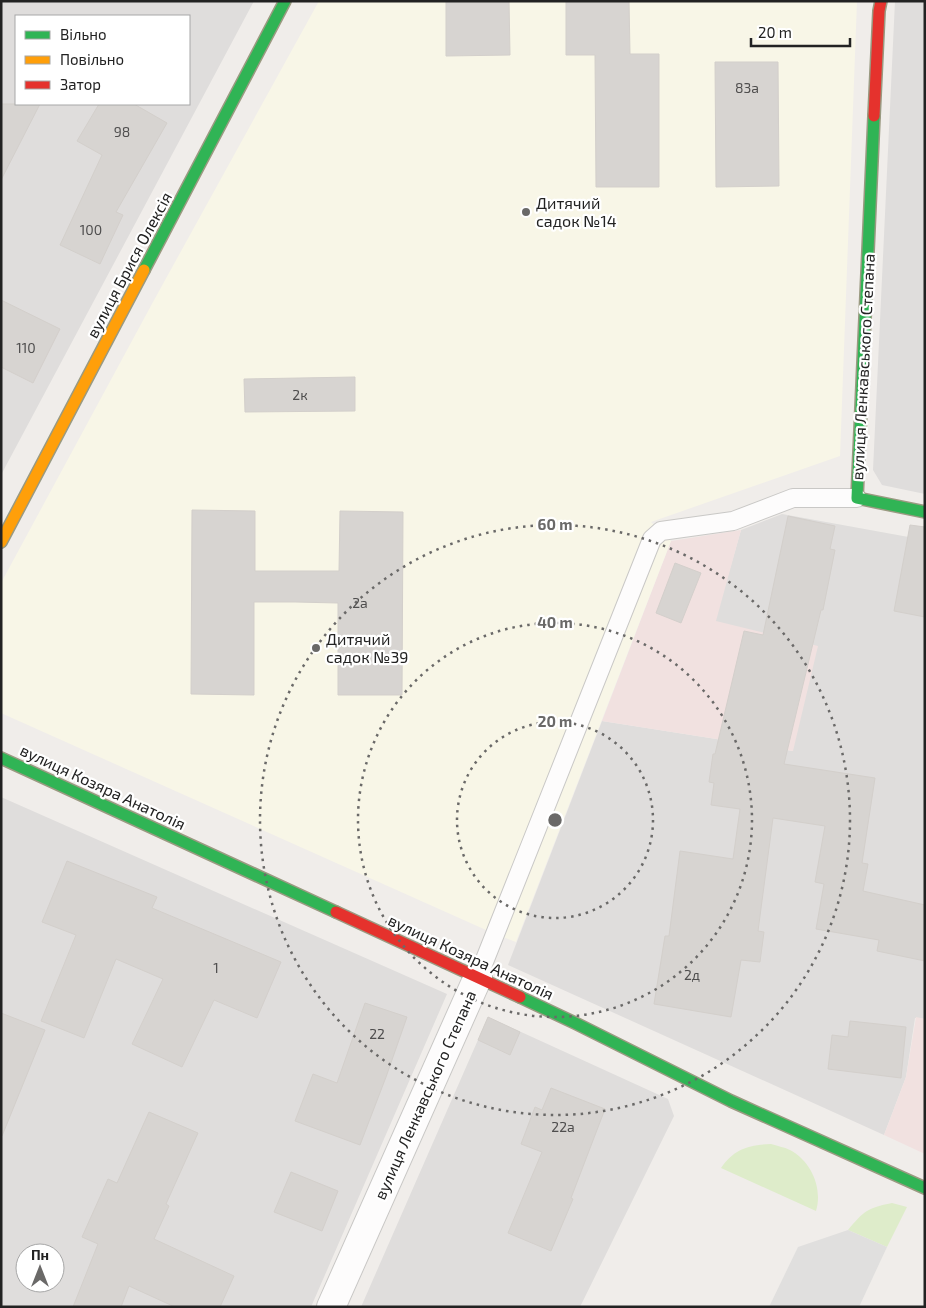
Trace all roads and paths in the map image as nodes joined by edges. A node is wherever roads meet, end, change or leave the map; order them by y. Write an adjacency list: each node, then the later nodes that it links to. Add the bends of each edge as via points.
1 (285, 1): 5 (street, вулиця Брися Олексія)
2 (881, 1): 3 (street, вулиця Ленкавського Степана)
3 (857, 498): 4 (street); 7 (lane, вулиця Ленкавського Степана, via 792,498 734,521 661,531 652,540)
4 (925, 512)
5 (1, 542)
6 (1, 758): 7 (street, вулиця Козяра Анатолія)
7 (478, 977): 8 (street, вулиця Козяра Анатолія, via 731,1101); 9 (street, вулиця Ленкавського Степана)
8 (925, 1188)
9 (330, 1307)

